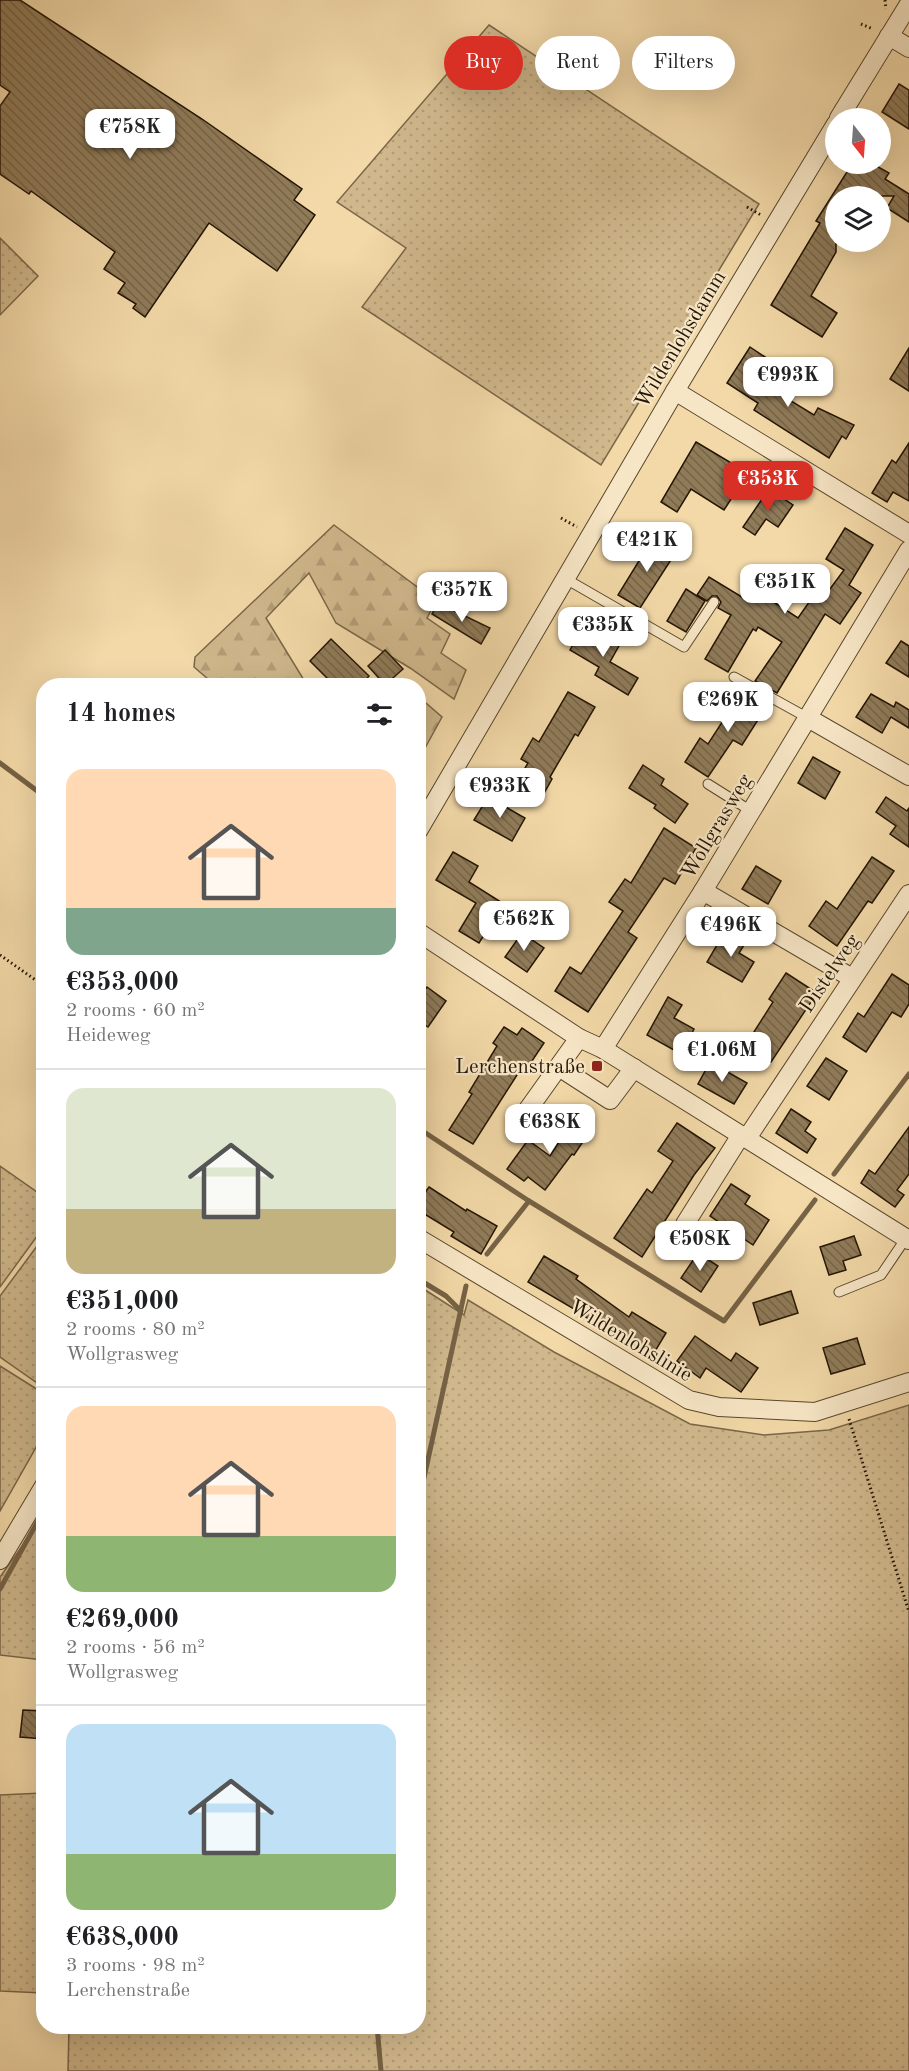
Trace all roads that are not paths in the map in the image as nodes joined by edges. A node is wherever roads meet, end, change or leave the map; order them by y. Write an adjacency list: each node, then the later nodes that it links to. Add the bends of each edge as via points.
1 (909, 4): 2 (street)
2 (888, 36): 3 (street); 4 (street)
3 (909, 48)
4 (845, 108)
5 (825, 142): 6 (street, Wildenlohsdamm)
6 (675, 391): 7 (street); 9 (street, Wildenlohsdamm)
7 (909, 534)
8 (909, 550): 12 (street, Wollgrasweg)
9 (566, 579): 10 (lane, via 684,647); 16 (street, Wildenlohsdamm)
10 (714, 602)
11 (734, 677): 12 (lane)
12 (808, 718): 13 (street); 15 (street, Wollgrasweg)
13 (909, 776)
14 (708, 784): 15 (lane)
15 (751, 811): 17 (street, Wollgrasweg)
16 (426, 817)
17 (703, 891): 20 (street); 22 (street, Wollgrasweg)
18 (909, 894): 20 (street, Distelweg)
19 (426, 937): 21 (street)
20 (852, 978): 26 (street, Distelweg)
21 (579, 1038): 22 (street); 23 (street)
22 (603, 1049): 24 (street)
23 (558, 1067): 24 (street, via 610,1100); 25 (street)
24 (634, 1068): 26 (street)
25 (524, 1115)
26 (744, 1136): 27 (street); 28 (street)
27 (685, 1224)
28 (908, 1237): 30 (lane, via 881,1275)
29 (426, 1243): 31 (street, Wildenlohslinie, via 689,1400 719,1407 815,1412)
30 (839, 1292)
31 (909, 1382)
32 (36, 1499): 33 (street)
33 (0, 1560)

